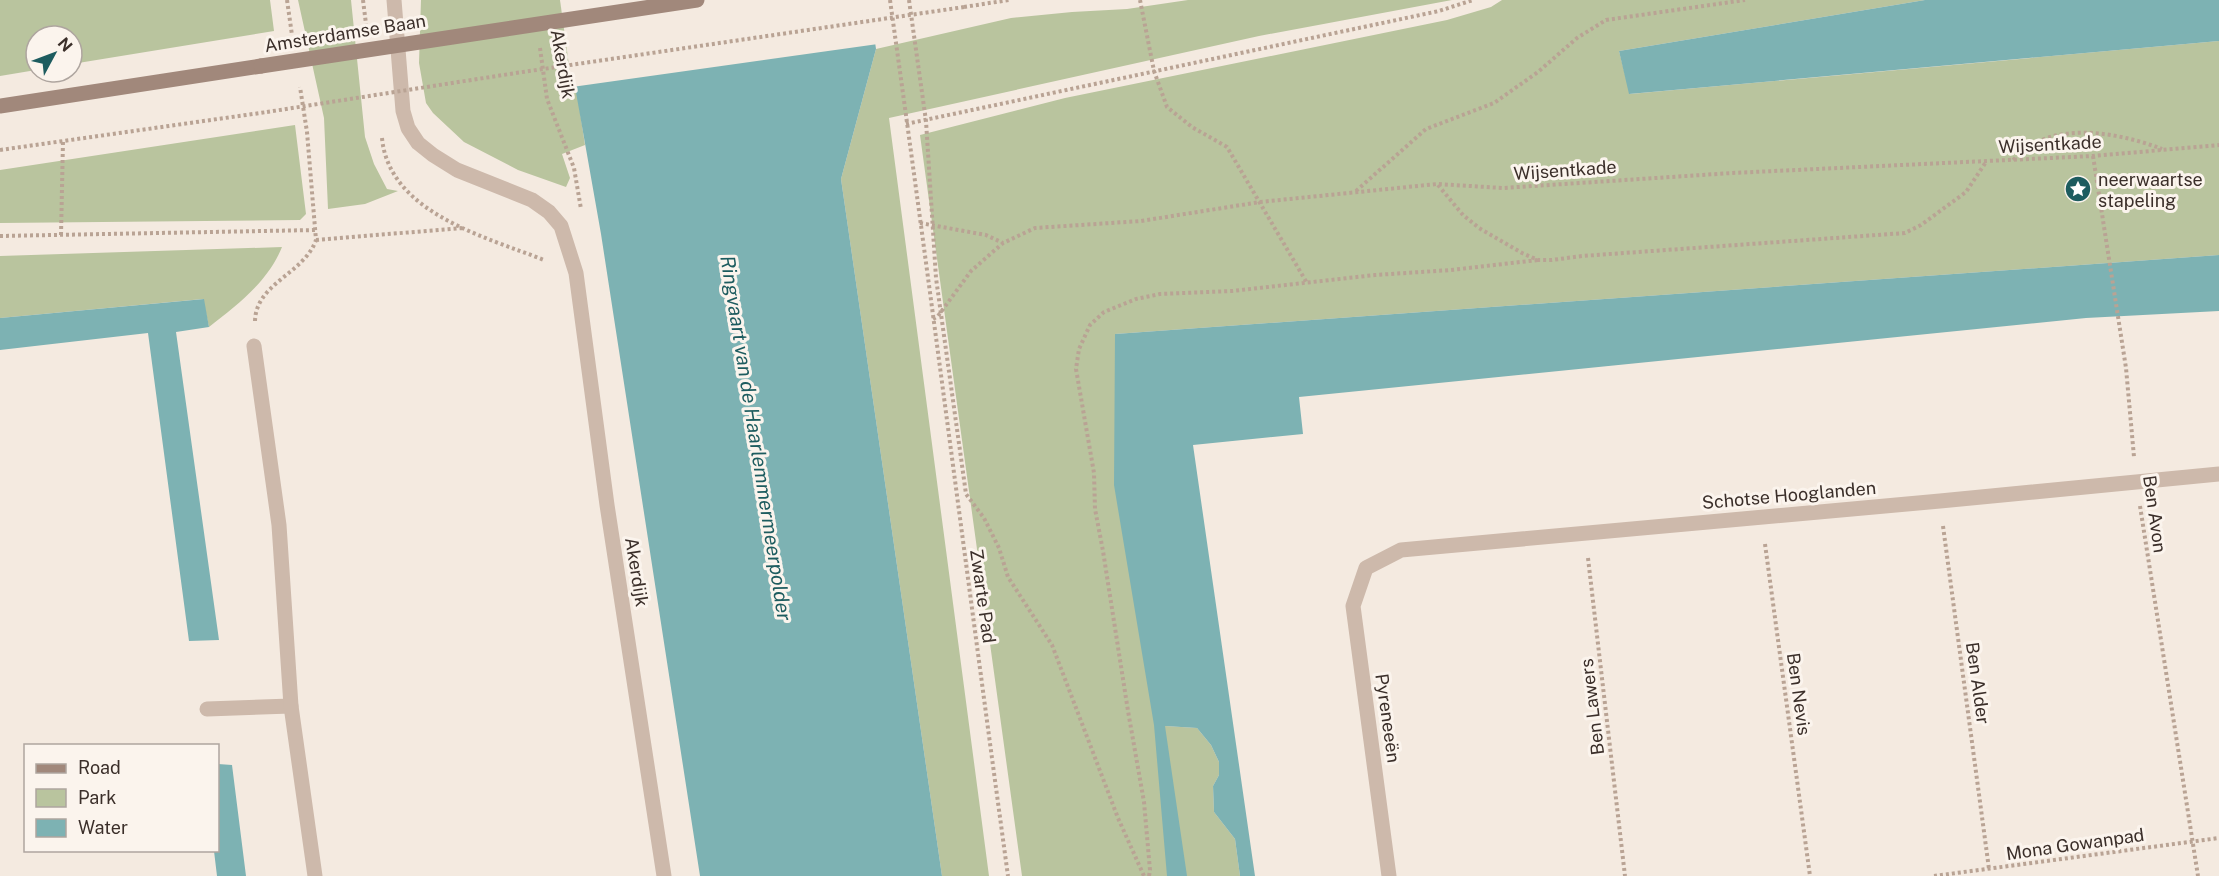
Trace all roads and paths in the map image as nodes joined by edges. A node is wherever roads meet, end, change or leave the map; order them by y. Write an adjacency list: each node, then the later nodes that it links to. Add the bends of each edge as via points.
1 (287, 0): 10 (path)
2 (394, 0): 53 (street, Akerdijk, via 403,111 418,143 457,170 532,200 549,212 561,226 576,273)
3 (697, 0): 14 (main road, Amsterdamse Baan, bridge)
4 (890, 0): 16 (path, Zwarte Pad)
5 (909, 0): 15 (path)
6 (1009, 0): 17 (path, bridge)
7 (1140, 0): 12 (path)
8 (1473, 0): 12 (path, via 1439,11)
9 (1745, 0): 25 (path, via 1606,20 1494,103 1426,129)
10 (293, 38)
11 (539, 44): 27 (path, Akerdijk, via 547,99 574,168)
12 (1154, 71): 15 (path); 26 (path, via 1167,107 1227,147)
13 (300, 85): 31 (path)
14 (0, 105)
15 (926, 121): 16 (path); 29 (path)
16 (906, 124): 28 (path, Zwarte Pad)
17 (63, 141): 19 (path); 32 (path)
18 (2219, 145): 20 (path, Wijsentkade)
19 (0, 150)
20 (2162, 150): 21 (path, Wijsentkade); 22 (path, via 2115,135 2067,134 2031,146)
21 (2093, 156): 22 (path, Wijsentkade); 42 (path, Ben Avon, via 2126,368)
22 (2012, 160): 23 (path, Wijsentkade)
23 (1986, 162): 24 (path, Wijsentkade, via 1503,188); 36 (path, via 1966,192 1905,233)
24 (1437, 184): 25 (path, Wijsentkade); 36 (path, via 1479,228)
25 (1355, 191): 26 (path, Wijsentkade)
26 (1260, 202): 35 (path, Wijsentkade, via 1142,221 1035,228); 37 (path)
27 (582, 217)
28 (920, 223): 29 (path); 39 (path, Zwarte Pad)
29 (933, 226): 35 (path, via 986,235); 38 (path)
30 (462, 228): 34 (path)
31 (316, 230): 32 (path); 34 (path)
32 (61, 235): 33 (path)
33 (0, 236)
34 (316, 240): 40 (path, via 305,261 271,288 255,310)
35 (1003, 243): 38 (path, Wijsentkade, via 971,271)
36 (1538, 260): 37 (path)
37 (1306, 283): 56 (path, via 1136,299 1104,312 1090,325 1079,349 1076,369 1144,802)
38 (941, 312): 39 (path, Wijsentkade); 55 (path, via 966,494 984,518 1008,577 1052,645)
39 (933, 319): 54 (path, Zwarte Pad)
40 (254, 346): 47 (street, via 279,525)
41 (2219, 474): 42 (street, Schotse Hooglanden)
42 (2136, 482): 43 (street, Schotse Hooglanden); 50 (path, Ben Avon)
43 (1940, 501): 44 (street, Schotse Hooglanden); 51 (path, Ben Alder)
44 (1762, 516): 45 (street, Schotse Hooglanden); 59 (path, Ben Nevis)
45 (1585, 534): 46 (street, Schotse Hooglanden, via 1401,550); 58 (path, Ben Lawers)
46 (1366, 568): 57 (street, Pyreneeën, via 1353,606)
47 (291, 706): 48 (street); 52 (street)
48 (207, 709)
49 (2219, 838): 50 (path, Mona Gowanpad)
50 (2193, 842): 51 (path, Mona Gowanpad); 61 (path, Ben Avon)
51 (1989, 869): 60 (path, Mona Gowanpad)
52 (315, 876)
53 (664, 876)
54 (1008, 876)
55 (1144, 876)
56 (1149, 876)
57 (1389, 876)
58 (1625, 876)
59 (1810, 876)
60 (1934, 876)
61 (2198, 876)

